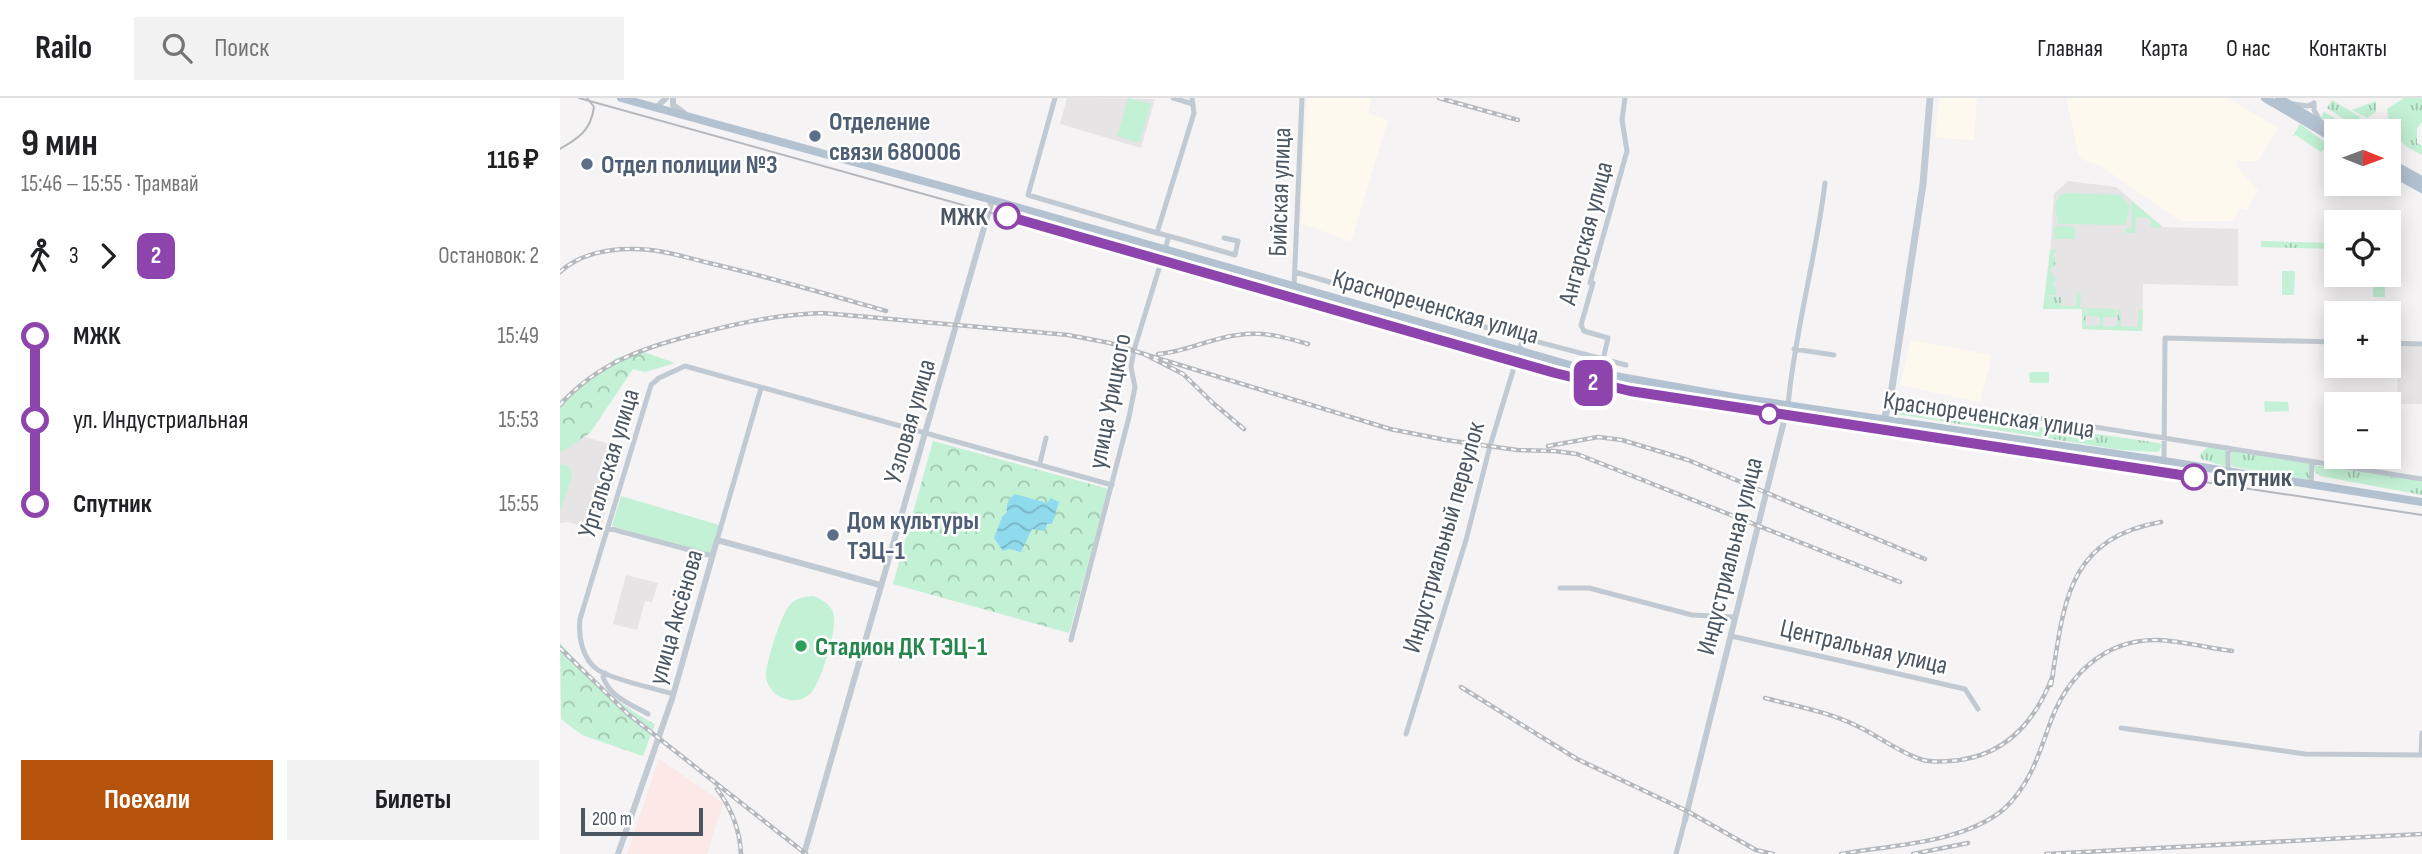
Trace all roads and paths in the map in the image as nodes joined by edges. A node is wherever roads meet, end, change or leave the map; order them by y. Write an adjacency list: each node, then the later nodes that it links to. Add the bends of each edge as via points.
1 (621, 98): 14 (main road, Краснореченская улица)
2 (666, 98): 14 (street)
3 (673, 98): 15 (street, via 675,108)
4 (1055, 98): 24 (street, via 1028,195)
5 (1173, 98): 12 (street)
6 (1303, 98): 28 (street, Бийская улица)
7 (1625, 98): 37 (street, Ангарская улица, via 1622,120 1627,151 1581,325 1584,331 1608,338)
8 (1930, 98): 42 (main road, via 1923,184)
9 (2265, 98): 17 (main road)
10 (2279, 98): 13 (main road)
11 (2315, 100): 13 (street, via 2308,106); 16 (street, via 2314,110)
12 (1193, 101): 24 (street, via 1194,113)
13 (2288, 103): 16 (main road)
14 (656, 108): 15 (main road, Краснореченская улица)
15 (691, 118): 23 (main road, Краснореченская улица)
16 (2322, 124)
17 (2324, 133)
18 (2401, 169): 20 (main road)
19 (2401, 178): 22 (main road)
20 (2422, 180)
21 (1825, 183): 34 (street, Индустриальная улица)
22 (2422, 189)
23 (992, 200): 27 (main road, Краснореченская улица); 43 (street, Узловая улица)
24 (1157, 233): 25 (street)
25 (1169, 236): 26 (street, via 1235,255 1238,241); 27 (street, улица Урицкого)
26 (1224, 238)
27 (1165, 250): 29 (main road, Краснореченская улица); 53 (street, улица Урицкого, via 1134,350 1135,387)
28 (1295, 272): 29 (street, Бийская улица); 30 (street)
29 (1294, 287): 35 (main road, Краснореченская улица)
30 (1523, 338): 35 (street, Индустриальный переулок); 37 (street)
31 (2324, 342): 44 (street, via 2165,338)
32 (2401, 343): 33 (street)
33 (2422, 344)
34 (1794, 349): 36 (street); 40 (street, Индустриальная улица)
35 (1518, 352): 40 (main road, Краснореченская улица, via 1598,373); 69 (street, Индустриальный переулок)
36 (1834, 355)
37 (1603, 360): 38 (street)
38 (1626, 365)
39 (761, 388): 43 (street); 55 (street, Ургальская улица, via 685,366 651,385); 56 (street, улица Аксёнова)
40 (1788, 405): 42 (main road, Краснореченская улица); 60 (street, Индустриальная улица)
41 (2021, 415): 44 (street)
42 (1884, 421): 47 (main road, Краснореченская улица)
43 (926, 433): 49 (street); 58 (street, Узловая улица)
44 (2164, 437): 46 (street); 47 (street)
45 (1046, 438): 49 (street)
46 (2228, 448): 48 (street); 50 (street)
47 (2164, 461): 50 (main road, Краснореченская улица)
48 (2312, 462): 51 (street); 52 (street)
49 (1040, 463): 53 (street)
50 (2228, 471): 52 (main road, Краснореченская улица)
51 (2422, 479)
52 (2311, 484): 54 (main road, Краснореченская улица)
53 (1112, 485): 62 (street, улица Урицкого)
54 (2422, 502)
55 (608, 528): 57 (street); 63 (street, Ургальская улица, via 579,627 584,653 596,669)
56 (717, 540): 57 (street, улица Аксёнова); 58 (street)
57 (712, 556): 64 (street, улица Аксёнова)
58 (880, 585): 73 (street, Узловая улица)
59 (1560, 588): 60 (street, via 1589,588 1692,615)
60 (1735, 617): 61 (street, Индустриальная улица)
61 (1731, 636): 65 (street, Центральная улица, via 1965,689); 71 (street, Индустриальная улица)
62 (1071, 640)
63 (606, 673): 64 (street, Ургальская улица); 66 (street, via 603,677 612,694)
64 (673, 694): 72 (street, улица Аксёнова)
65 (1978, 709)
66 (648, 714)
67 (2122, 728): 70 (street, via 2305,754)
68 (2422, 733): 70 (street)
69 (1406, 734)
70 (2421, 755)
71 (1685, 820): 74 (street, Индустриальная улица)
72 (618, 854)
73 (803, 854)
74 (1676, 854)

